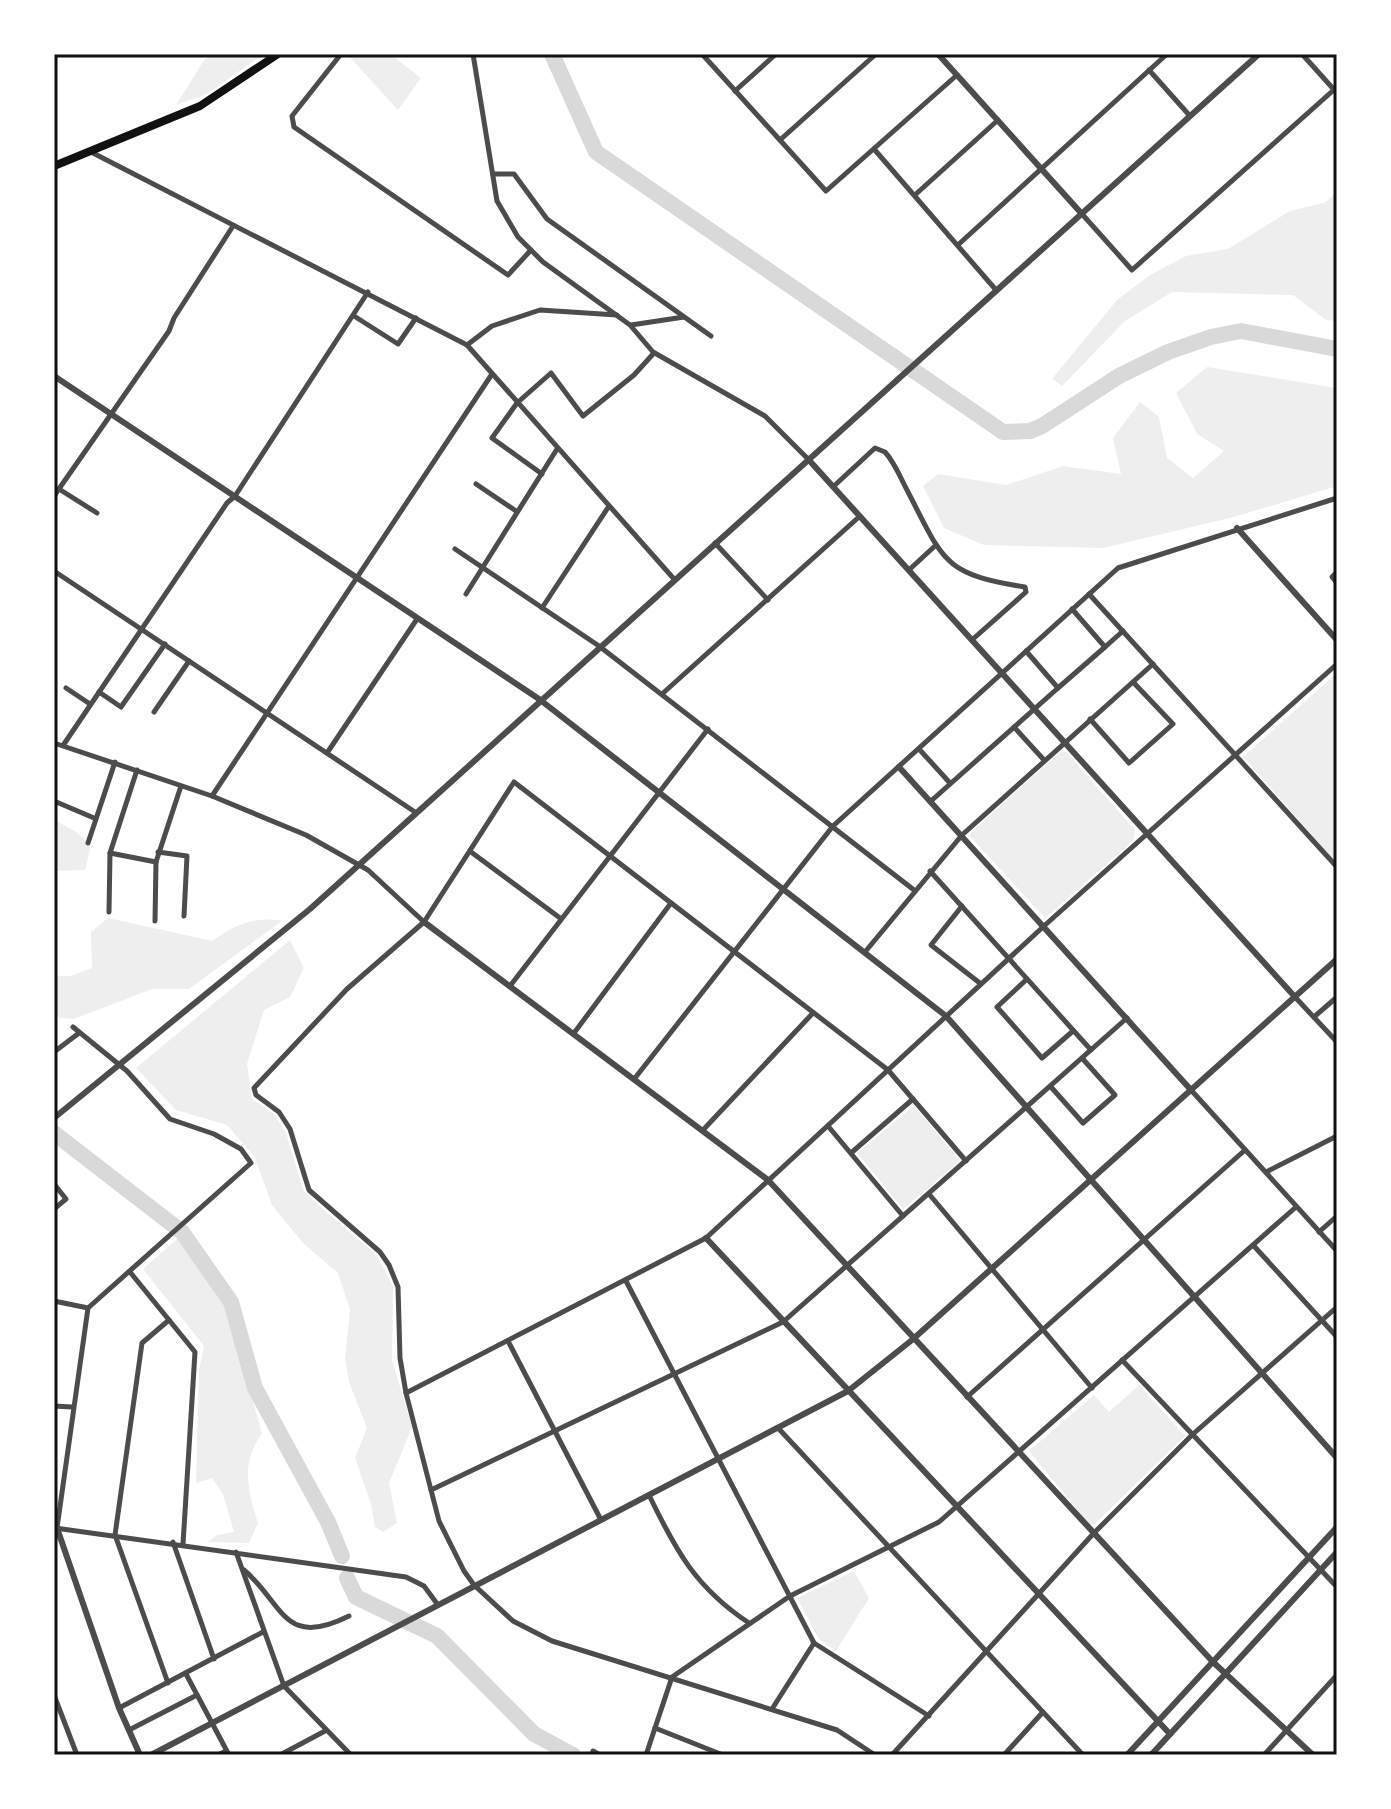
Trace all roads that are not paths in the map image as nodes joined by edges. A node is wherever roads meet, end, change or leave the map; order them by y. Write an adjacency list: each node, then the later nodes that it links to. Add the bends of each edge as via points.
1 (278, 54): 19 (main road, via 200,106)
2 (341, 54): 27 (street, via 292,116 294,127 508,275)
3 (473, 54): 22 (street)
4 (702, 54): 14 (street)
5 (776, 54): 14 (street)
6 (876, 54): 17 (street)
7 (938, 54): 12 (street)
8 (1167, 54): 11 (street)
9 (1259, 54): 15 (street)
10 (1302, 54): 13 (street)
11 (1149, 70): 15 (street); 21 (street)
12 (957, 75): 16 (street); 18 (street)
13 (1336, 90): 24 (street, via 1132,270)
14 (735, 91): 17 (street)
15 (1190, 116): 24 (street)
16 (998, 120): 21 (street); 23 (street)
17 (780, 140): 18 (street, via 826,191)
18 (874, 149): 23 (street)
19 (90, 152): 20 (main road); 25 (street)
20 (54, 166)
21 (1041, 169): 24 (street); 26 (street)
22 (493, 174): 27 (street, via 505,217); 32 (street, via 514,174 547,219)
23 (915, 194): 26 (street)
24 (1082, 214): 28 (street)
25 (233, 226): 29 (street); 41 (street)
26 (959, 244): 28 (street)
27 (531, 250): 30 (street)
28 (996, 290): 43 (street)
29 (368, 292): 31 (street); 33 (street)
30 (617, 315): 34 (street); 36 (street, via 540,310 492,326)
31 (354, 316): 33 (street, via 398,344); 49 (street)
32 (684, 317): 34 (street); 35 (street)
33 (416, 318): 36 (street)
34 (630, 325): 37 (street)
35 (711, 336)
36 (467, 345): 38 (street)
37 (654, 352): 40 (street, via 583,416 551,373); 43 (street, via 765,416)
38 (492, 374): 40 (street); 63 (street)
39 (54, 376): 41 (street)
40 (517, 403): 42 (street); 44 (street, via 492,438)
41 (112, 415): 47 (street); 49 (street)
42 (557, 449): 44 (street); 51 (street)
43 (808, 459): 46 (street); 56 (street)
44 (542, 474): 52 (street)
45 (476, 484): 52 (street)
46 (834, 486): 54 (street); 57 (street, via 875,448 885,452)
47 (59, 489): 48 (street); 53 (street)
48 (54, 496)
49 (235, 496): 63 (street); 72 (street)
50 (1337, 498): 55 (street)
51 (609, 506): 64 (street); 69 (street)
52 (516, 511): 59 (street)
53 (97, 513)
54 (861, 515): 60 (street); 68 (street)
55 (1237, 528): 67 (street, via 1118,568); 75 (street)
56 (715, 543): 64 (street); 68 (street)
57 (936, 545): 60 (street); 74 (street, via 964,574 1025,587 1026,592)
58 (455, 549): 59 (street)
59 (481, 567): 66 (street); 69 (street)
60 (910, 569): 74 (street)
61 (54, 571): 72 (street)
62 (1337, 572): 65 (street, via 1332,577)
63 (357, 577): 71 (street); 93 (street)
64 (674, 579): 77 (street)
65 (1337, 583)
66 (466, 594)
67 (1089, 594): 70 (street); 73 (street)
68 (768, 600): 88 (street)
69 (542, 608): 77 (street)
70 (1072, 609): 78 (street); 79 (street)
71 (417, 619): 89 (street); 101 (street)
72 (142, 629): 76 (street); 87 (street)
73 (1123, 631): 78 (street); 81 (street)
74 (973, 639): 83 (street)
75 (1337, 640)
76 (165, 644): 80 (street); 87 (street, via 121,707)
77 (599, 646): 88 (street); 89 (street)
78 (1105, 647): 86 (street)
79 (1026, 651): 83 (street); 86 (street)
80 (189, 661): 92 (street); 93 (street)
81 (1153, 664): 84 (street); 102 (street)
82 (1337, 664): 102 (street)
83 (1003, 672): 91 (street); 100 (street)
84 (1133, 682): 94 (street); 94 (street, via 1173,724 1129,763)
85 (66, 688): 90 (street)
86 (1058, 688): 91 (street)
87 (99, 692): 90 (street)
88 (662, 694): 96 (street)
89 (539, 699): 109 (street); 113 (street)
90 (90, 704): 99 (street)
91 (1036, 707): 95 (street); 97 (street)
92 (154, 712)
93 (268, 713): 101 (street); 110 (street)
94 (1090, 719): 97 (street)
95 (1014, 727): 103 (street); 107 (street)
96 (708, 729): 109 (street); 115 (street)
97 (1066, 741): 103 (street); 116 (street)
98 (54, 743): 99 (street)
99 (64, 744): 104 (street)
100 (919, 749): 105 (street); 107 (street)
101 (327, 753): 113 (street)
102 (1235, 755): 116 (street); 125 (street)
103 (1044, 760): 117 (street)
104 (115, 762): 106 (street); 114 (street)
105 (899, 767): 112 (street); 115 (street)
106 (137, 770): 108 (street); 121 (street)
107 (950, 783): 112 (street)
108 (181, 786): 110 (street); 119 (street)
109 (659, 792): 122 (street); 127 (street)
110 (212, 796): 124 (street, via 306,835)
111 (54, 801): 114 (street)
112 (931, 801): 117 (street)
113 (415, 812): 124 (street)
114 (94, 818): 118 (street)
115 (833, 826): 127 (street); 128 (street)
116 (1149, 834): 136 (street); 144 (street)
117 (962, 835): 126 (street); 136 (street)
118 (88, 843)
119 (158, 852): 123 (street); 132 (street, via 187,856)
120 (471, 852): 122 (street, via 514,782); 133 (street); 135 (street)
121 (110, 853): 123 (street); 131 (street)
122 (608, 855): 129 (street); 133 (street)
123 (156, 862): 134 (street)
124 (358, 864): 135 (street); 164 (street)
125 (1337, 867)
126 (930, 871): 128 (street); 130 (street)
127 (783, 889): 137 (street); 138 (street)
128 (914, 890): 138 (street)
129 (671, 903): 137 (street); 153 (street)
130 (962, 906): 139 (street); 142 (street, via 931,945)
131 (109, 912)
132 (184, 916)
133 (560, 918): 143 (street)
134 (155, 921)
135 (424, 922): 143 (street); 205 (street, via 347,989 254,1092 290,1129 309,1190 389,1265 398,1287)
136 (1044, 926): 139 (street); 149 (street)
137 (735, 952): 146 (street); 159 (street)
138 (865, 952): 147 (street)
139 (1009, 959): 141 (street); 142 (street)
140 (1337, 959): 144 (street)
141 (1027, 979): 151 (street); 151 (street, via 997,1007 1042,1058)
142 (981, 984): 147 (street)
143 (510, 986): 153 (street)
144 (1295, 997): 148 (street); 161 (street)
145 (1337, 997): 148 (street)
146 (813, 1013): 158 (street); 166 (street)
147 (946, 1016): 158 (street); 163 (street)
148 (1314, 1017): 154 (street)
149 (1127, 1018): 155 (street); 161 (street)
150 (73, 1027): 152 (street)
151 (1073, 1031): 155 (street)
152 (79, 1033): 156 (street); 187 (street, via 127,1071 170,1119 214,1134 241,1149 251,1163)
153 (574, 1033): 159 (street)
154 (1337, 1042)
155 (1091, 1050): 157 (street)
156 (54, 1052)
157 (1082, 1058): 160 (street); 160 (street, via 1115,1095 1083,1123)
158 (888, 1070): 162 (street); 165 (street)
159 (635, 1078): 166 (street)
160 (1051, 1087): 163 (street)
161 (1191, 1090): 168 (street); 173 (street)
162 (913, 1099): 169 (street); 170 (street)
163 (1028, 1107): 170 (street); 173 (street)
164 (54, 1118)
165 (828, 1126): 169 (street); 172 (street)
166 (703, 1130): 172 (street)
167 (1337, 1136): 171 (street)
168 (1245, 1150): 171 (street); 182 (street)
169 (851, 1153): 178 (street)
170 (966, 1161): 175 (street)
171 (1266, 1172): 176 (street)
172 (768, 1180): 181 (street); 185 (street)
173 (1091, 1180): 182 (street); 186 (street)
174 (54, 1184): 177 (street, via 66,1199)
175 (929, 1194): 178 (street); 186 (street)
176 (1296, 1207): 180 (street); 183 (street)
177 (54, 1209)
178 (903, 1216): 185 (street)
179 (1337, 1216): 180 (street)
180 (1319, 1232): 184 (street)
181 (706, 1238): 188 (street); 194 (street)
182 (1144, 1239): 189 (street); 196 (street)
183 (1253, 1245): 189 (street); 195 (street)
184 (1337, 1251)
185 (847, 1267): 194 (street); 198 (street)
186 (992, 1269): 196 (street); 198 (street)
187 (130, 1272): 192 (street); 193 (street)
188 (626, 1281): 199 (street); 202 (street)
189 (1194, 1296): 200 (street); 201 (street)
190 (54, 1301): 192 (street)
191 (1337, 1307): 195 (street)
192 (88, 1308): 208 (street)
193 (169, 1320): 224 (street, via 142,1343); 226 (street, via 195,1352)
194 (783, 1322): 202 (street); 204 (street)
195 (1322, 1322): 197 (street); 201 (street)
196 (1044, 1329): 203 (street); 206 (street)
197 (1337, 1337)
198 (912, 1340): 204 (street); 206 (street)
199 (508, 1341): 205 (street); 210 (street)
200 (1122, 1360): 203 (street); 211 (street)
201 (1263, 1373): 211 (street); 213 (street)
202 (674, 1376): 210 (street); 214 (street)
203 (1092, 1388): 212 (street)
204 (848, 1391): 209 (street); 219 (street)
205 (406, 1393): 217 (street)
206 (967, 1397): 212 (street)
207 (54, 1406): 208 (street)
208 (72, 1407): 216 (street)
209 (779, 1429): 214 (street); 227 (street)
210 (555, 1432): 217 (street); 220 (street)
211 (1192, 1435): 223 (street); 230 (street)
212 (1019, 1453): 219 (street); 223 (street)
213 (1337, 1458)
214 (718, 1460): 218 (street); 236 (street)
215 (54, 1465): 216 (street)
216 (63, 1465): 222 (street)
217 (431, 1490): 233 (street, via 443,1530)
218 (649, 1495): 220 (street); 239 (street, via 691,1573)
219 (957, 1507): 227 (street); 235 (street)
220 (601, 1520): 233 (street)
221 (1337, 1527): 230 (street)
222 (55, 1528): 224 (street); 253 (street)
223 (1093, 1534): 235 (street); 244 (street)
224 (115, 1535): 225 (street); 249 (street)
225 (173, 1542): 226 (street); 243 (street)
226 (183, 1544): 228 (street)
227 (889, 1547): 236 (street); 242 (street)
228 (235, 1551): 231 (street); 237 (street, via 416,1580)
229 (1337, 1552): 232 (street)
230 (1308, 1558): 232 (street); 244 (street)
231 (243, 1569): 238 (street, via 294,1624 318,1629); 240 (street)
232 (1320, 1571): 234 (street); 246 (street)
233 (474, 1585): 237 (street); 248 (street, via 531,1632)
234 (1337, 1587)
235 (1038, 1594): 242 (street); 257 (street)
236 (790, 1596): 239 (street); 241 (street)
237 (438, 1605): 250 (street)
238 (349, 1616)
239 (749, 1623): 248 (street)
240 (263, 1632): 243 (street); 250 (street)
241 (814, 1643): 254 (street); 256 (street)
242 (986, 1651): 255 (street); 256 (street)
243 (214, 1659): 245 (street)
244 (1213, 1662): 246 (street); 257 (street)
245 (186, 1674): 249 (street); 252 (street)
246 (1225, 1674): 261 (street); 263 (street)
247 (1337, 1675): 261 (street)
248 (672, 1677): 254 (street); 259 (street)
249 (168, 1683): 253 (street)
250 (284, 1686): 258 (street); 262 (street)
251 (54, 1695): 266 (street)
252 (197, 1695): 258 (street); 260 (street)
253 (119, 1708): 260 (street)
254 (772, 1709): 275 (street, via 837,1730)
255 (1043, 1712): 277 (street); 278 (street)
256 (929, 1716): 276 (street)
257 (1157, 1722): 263 (street); 279 (street)
258 (211, 1724): 265 (street); 268 (street)
259 (655, 1728): 273 (street); 274 (street)
260 (129, 1730): 267 (street)
261 (1286, 1730): 281 (street); 282 (street)
262 (325, 1731): 270 (street); 271 (street)
263 (1170, 1734): 280 (street)
264 (593, 1751): 272 (street)
265 (227, 1753): 269 (street)
266 (77, 1755)
267 (140, 1755)
268 (151, 1755)
269 (218, 1755)
270 (283, 1755)
271 (351, 1755)
272 (600, 1755)
273 (646, 1755)
274 (723, 1755)
275 (875, 1755)
276 (892, 1755)
277 (1004, 1755)
278 (1083, 1755)
279 (1127, 1755)
280 (1151, 1755)
281 (1264, 1755)
282 (1313, 1755)

